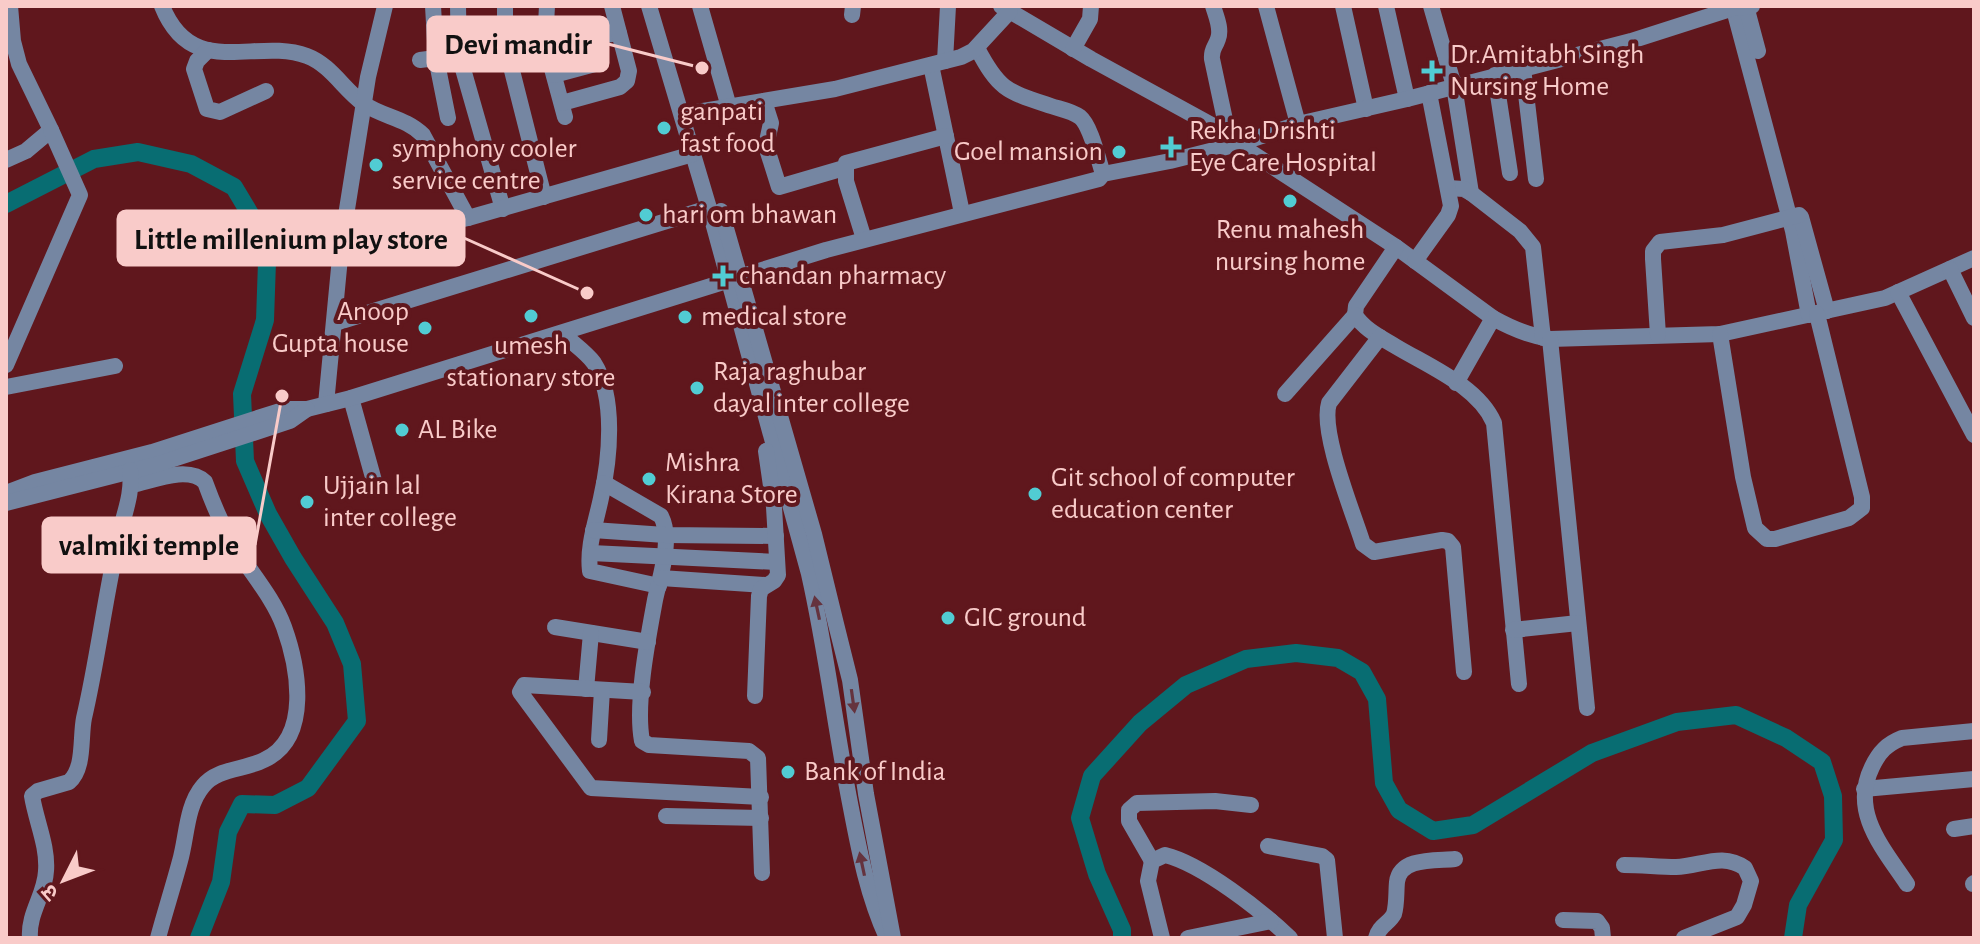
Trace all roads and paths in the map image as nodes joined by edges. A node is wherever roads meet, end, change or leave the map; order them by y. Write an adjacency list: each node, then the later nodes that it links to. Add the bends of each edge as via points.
1 (162, 6): 26 (street, via 176,31)
2 (385, 6): 39 (street)
3 (433, 6): 28 (street)
4 (458, 6): 27 (street)
5 (505, 6): 22 (street)
6 (547, 6): 23 (street)
7 (612, 6): 21 (street)
8 (649, 6): 48 (street)
9 (659, 6): 42 (street)
10 (700, 6): 40 (street)
11 (948, 6): 29 (street)
12 (1091, 6): 25 (street, via 1090,19)
13 (1213, 6): 47 (street, via 1220,29 1212,59)
14 (1266, 6): 44 (street)
15 (1343, 6): 41 (street)
16 (1386, 6): 37 (street)
17 (1431, 6): 34 (street)
18 (1742, 7): 31 (street); 60 (street)
19 (1005, 9): 24 (street); 25 (street)
20 (9, 10): 45 (street, via 19,64)
21 (619, 33): 23 (street); 32 (street, via 629,71 620,87 564,110)
22 (505, 43): 23 (street); 27 (street); 56 (street)
23 (545, 43): 32 (street)
24 (977, 48): 29 (street); 52 (street, via 1000,84 1083,119)
25 (1073, 49): 47 (street)
26 (208, 50): 35 (street, via 194,69 207,109 220,112); 39 (street, via 307,56)
27 (459, 55): 28 (street); 58 (street)
28 (428, 59): 43 (street)
29 (938, 63): 38 (street); 46 (street)
30 (595, 64): 32 (street)
31 (1523, 68): 33 (street); 53 (street)
32 (554, 75)
33 (1495, 75): 34 (street); 51 (street)
34 (1454, 86): 36 (street); 55 (street)
35 (266, 91)
36 (1429, 93): 37 (street); 54 (street)
37 (1407, 99): 41 (street)
38 (764, 101): 40 (street); 50 (street, via 771,123 766,146 779,187)
39 (364, 105): 61 (street, via 412,124 423,135); 63 (street)
40 (729, 107): 42 (street)
41 (1366, 109): 44 (street)
42 (691, 113): 68 (street)
43 (448, 118)
44 (1298, 124): 47 (street)
45 (51, 130): 49 (street); 80 (street, via 80,195)
46 (946, 136): 50 (street, via 850,161); 59 (street)
47 (1233, 139): 52 (street, via 1170,161); 64 (street)
48 (693, 154): 56 (street); 57 (street)
49 (6, 160)
50 (844, 168): 62 (street)
51 (1510, 173)
52 (1103, 174): 59 (street)
53 (1536, 179)
54 (1448, 188): 55 (street); 66 (street, via 1448,215)
55 (1471, 193): 79 (street, via 1533,247)
56 (544, 197): 58 (street)
57 (709, 208): 68 (street); 74 (street)
58 (503, 209): 61 (street)
59 (962, 213): 62 (street)
60 (1795, 216): 70 (street); 77 (street, via 1723,235 1664,240 1656,246)
61 (468, 218): 63 (street)
62 (864, 239): 68 (street)
63 (341, 247): 74 (street)
64 (1396, 247): 66 (street); 71 (street)
65 (1974, 258): 67 (street)
66 (1415, 261): 72 (street)
67 (1950, 269): 69 (street); 73 (street)
68 (734, 278): 75 (street); 87 (street); 136 (street, one-way to 136, via 814,534 850,680)
69 (1898, 292): 70 (street); 88 (street)
70 (1818, 313): 76 (street); 76 (street, via 1862,508 1849,518 1775,539 1755,528)
71 (1355, 315): 78 (street); 84 (street)
72 (1493, 318): 79 (street); 82 (street)
73 (1974, 318)
74 (335, 323): 86 (street)
75 (562, 333): 85 (street); 91 (street, via 592,361 603,384 611,415)
76 (1720, 334): 77 (street)
77 (1658, 335): 79 (street)
78 (1380, 337): 82 (street); 108 (street, via 1329,403 1329,433 1368,549 1442,540 1453,547)
79 (1547, 339): 103 (street)
80 (6, 365)
81 (115, 366): 83 (street)
82 (1456, 383): 105 (street, via 1483,405 1494,423)
83 (6, 387)
84 (1285, 394)
85 (351, 398): 86 (street); 92 (street)
86 (326, 404): 89 (street)
87 (764, 414): 97 (street); 135 (street, one-way to 87, via 871,902 821,628)
88 (1974, 435)
89 (154, 458): 90 (street); 93 (street, via 35,482)
90 (131, 478): 94 (street); 133 (street, via 76,773 69,782 32,796 46,868 29,922); 134 (street, via 186,474 205,482 234,545 283,624 299,683 293,724 277,752 212,778 198,793)
91 (604, 483): 95 (street); 96 (street, via 661,516)
92 (376, 488)
93 (6, 493)
94 (6, 503)
95 (593, 530): 96 (street); 98 (street)
96 (665, 535): 97 (street); 99 (street)
97 (776, 536): 100 (street)
98 (591, 553): 99 (street); 101 (street, via 593,574)
99 (663, 557): 100 (street); 101 (street)
100 (777, 562): 102 (street, via 777,579)
101 (660, 582): 102 (street); 107 (street)
102 (765, 585): 112 (street, via 759,596)
103 (1578, 623): 105 (street); 113 (street)
104 (555, 627): 106 (street)
105 (1513, 630): 109 (street)
106 (591, 633): 107 (street); 110 (street)
107 (648, 642): 111 (street)
108 (1464, 672)
109 (1519, 684)
110 (594, 689): 111 (street); 115 (street); 118 (street, via 524,685 520,692 588,786)
111 (643, 692): 118 (street, via 645,744 749,751 760,761)
112 (755, 696)
113 (1587, 708)
114 (1974, 731): 117 (street, via 1893,741 1875,760)
115 (599, 740)
116 (1974, 779): 117 (street)
117 (1864, 789): 129 (street, via 1868,823)
118 (761, 797): 121 (street)
119 (1251, 805): 126 (street, via 1137,803 1129,810 1129,821)
120 (666, 816): 121 (street)
121 (761, 818): 128 (street)
122 (1974, 826): 123 (street)
123 (1954, 829)
124 (1268, 846): 140 (street, via 1327,860)
125 (1455, 859): 141 (street, via 1403,868 1392,918)
126 (1152, 861): 131 (street, via 1172,856); 132 (street, via 1148,881)
127 (1624, 865): 143 (street, via 1679,867 1716,860 1745,868 1751,881 1741,912 1731,921)
128 (762, 873)
129 (1907, 884)
130 (1563, 920): 142 (street, via 1597,921)
131 (1271, 921): 138 (street); 139 (street)
132 (1161, 930): 137 (street)
133 (30, 938)
134 (158, 938)
135 (887, 938)
136 (893, 938)
137 (1150, 938)
138 (1188, 938)
139 (1290, 938)
140 (1335, 938)
141 (1376, 938)
142 (1603, 938)
143 (1684, 938)

